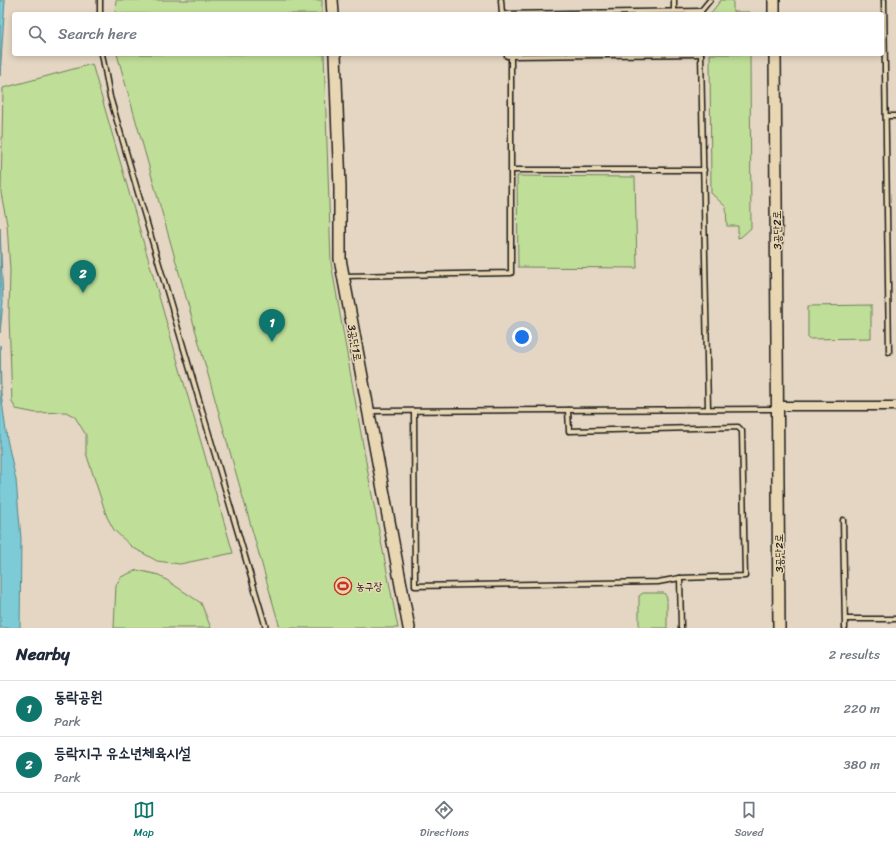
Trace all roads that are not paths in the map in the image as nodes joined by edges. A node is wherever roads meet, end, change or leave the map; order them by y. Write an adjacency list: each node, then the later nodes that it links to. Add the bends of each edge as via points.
1 (100, 0): 9 (lane)
2 (332, 0): 10 (street)
3 (501, 0): 11 (lane)
4 (674, 0): 8 (lane)
5 (710, 0): 13 (lane)
6 (774, 0): 14 (street)
7 (884, 0): 20 (lane)
8 (674, 11): 12 (lane); 13 (lane)
9 (100, 12)
10 (333, 12)
11 (504, 12)
12 (618, 12)
13 (701, 12)
14 (774, 12)
15 (102, 56): 36 (lane, via 110,97 127,157)
16 (335, 56): 24 (street, 3공단1로, via 340,259)
17 (509, 56): 22 (lane)
18 (701, 56): 23 (lane)
19 (775, 56): 27 (street, 3공단2로)
20 (886, 116): 21 (lane); 25 (lane)
21 (896, 116)
22 (512, 170): 23 (lane); 24 (lane, via 511,274)
23 (704, 170): 28 (lane)
24 (343, 276): 30 (street, 3공단1로)
25 (889, 352)
26 (896, 406): 27 (street)
27 (778, 407): 28 (lane); 39 (street, 3공단2로)
28 (708, 409): 29 (lane)
29 (568, 410): 31 (lane); 33 (lane, via 569,431 738,427 742,431 745,576)
30 (368, 411): 31 (lane); 37 (street, 3공단1로)
31 (414, 411): 33 (lane, via 415,586 658,582)
32 (843, 520): 34 (lane)
33 (680, 578): 38 (lane)
34 (846, 619): 35 (lane); 40 (lane)
35 (896, 619)
36 (266, 628)
37 (409, 628)
38 (681, 628)
39 (779, 628)
40 (846, 628)

